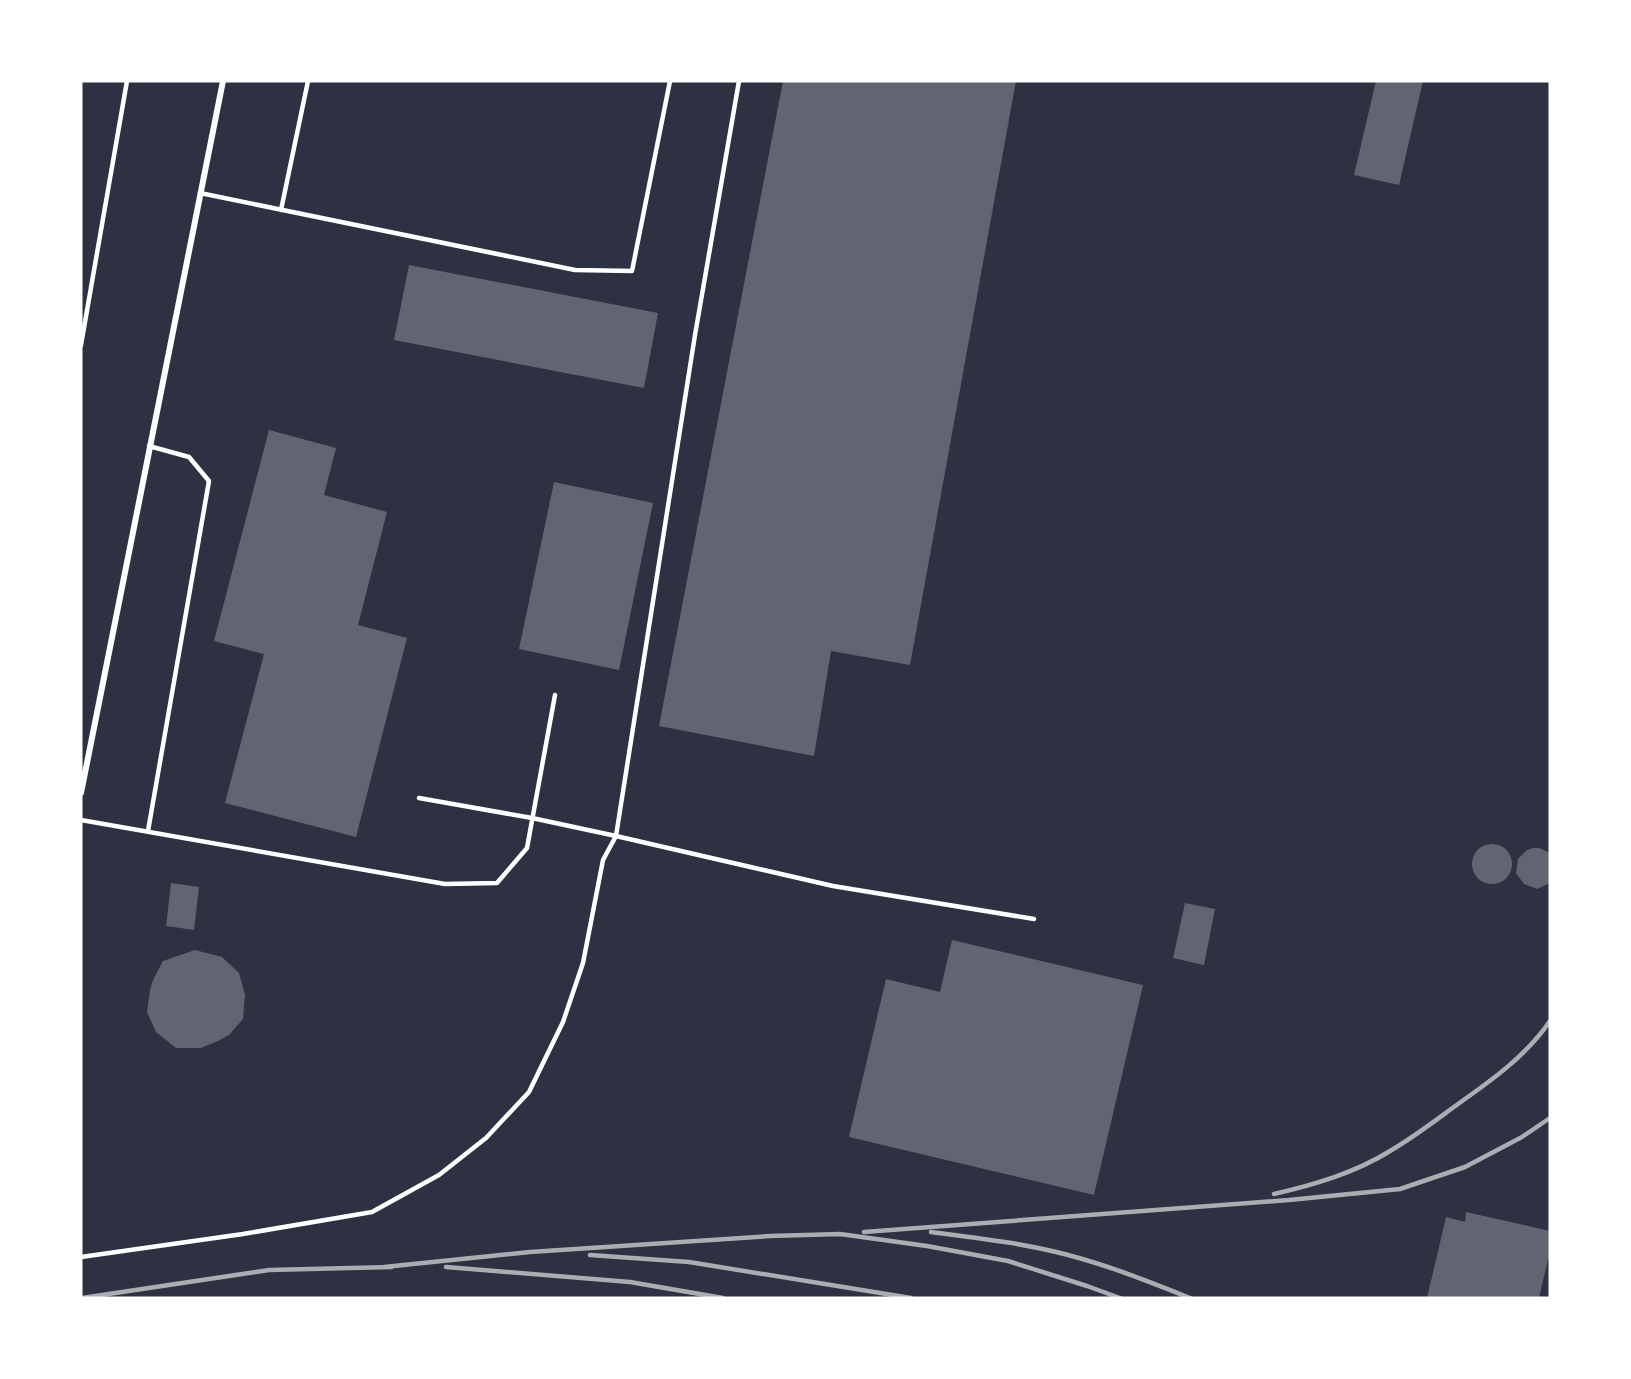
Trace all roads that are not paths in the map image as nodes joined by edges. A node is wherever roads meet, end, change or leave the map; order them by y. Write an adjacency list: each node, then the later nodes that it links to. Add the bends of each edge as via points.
1 (127, 81): 8 (lane)
2 (223, 81): 6 (street)
3 (308, 81): 7 (lane)
4 (670, 81): 7 (lane, via 632,272 575,270)
5 (739, 81): 16 (lane)
6 (200, 193): 7 (lane); 9 (street)
7 (281, 210)
8 (81, 345)
9 (149, 446): 11 (street); 15 (lane, via 189,457 209,480)
10 (555, 695): 13 (lane)
11 (81, 793)
12 (420, 798): 13 (lane)
13 (532, 818): 15 (lane, via 527,848 497,883 445,884); 16 (lane)
14 (81, 820): 15 (lane)
15 (148, 831)
16 (616, 836): 17 (lane, via 833,886); 18 (lane, via 603,860 583,963 562,1022 530,1092 476,1146 439,1175 372,1212)
17 (1034, 919)
18 (81, 1257)

